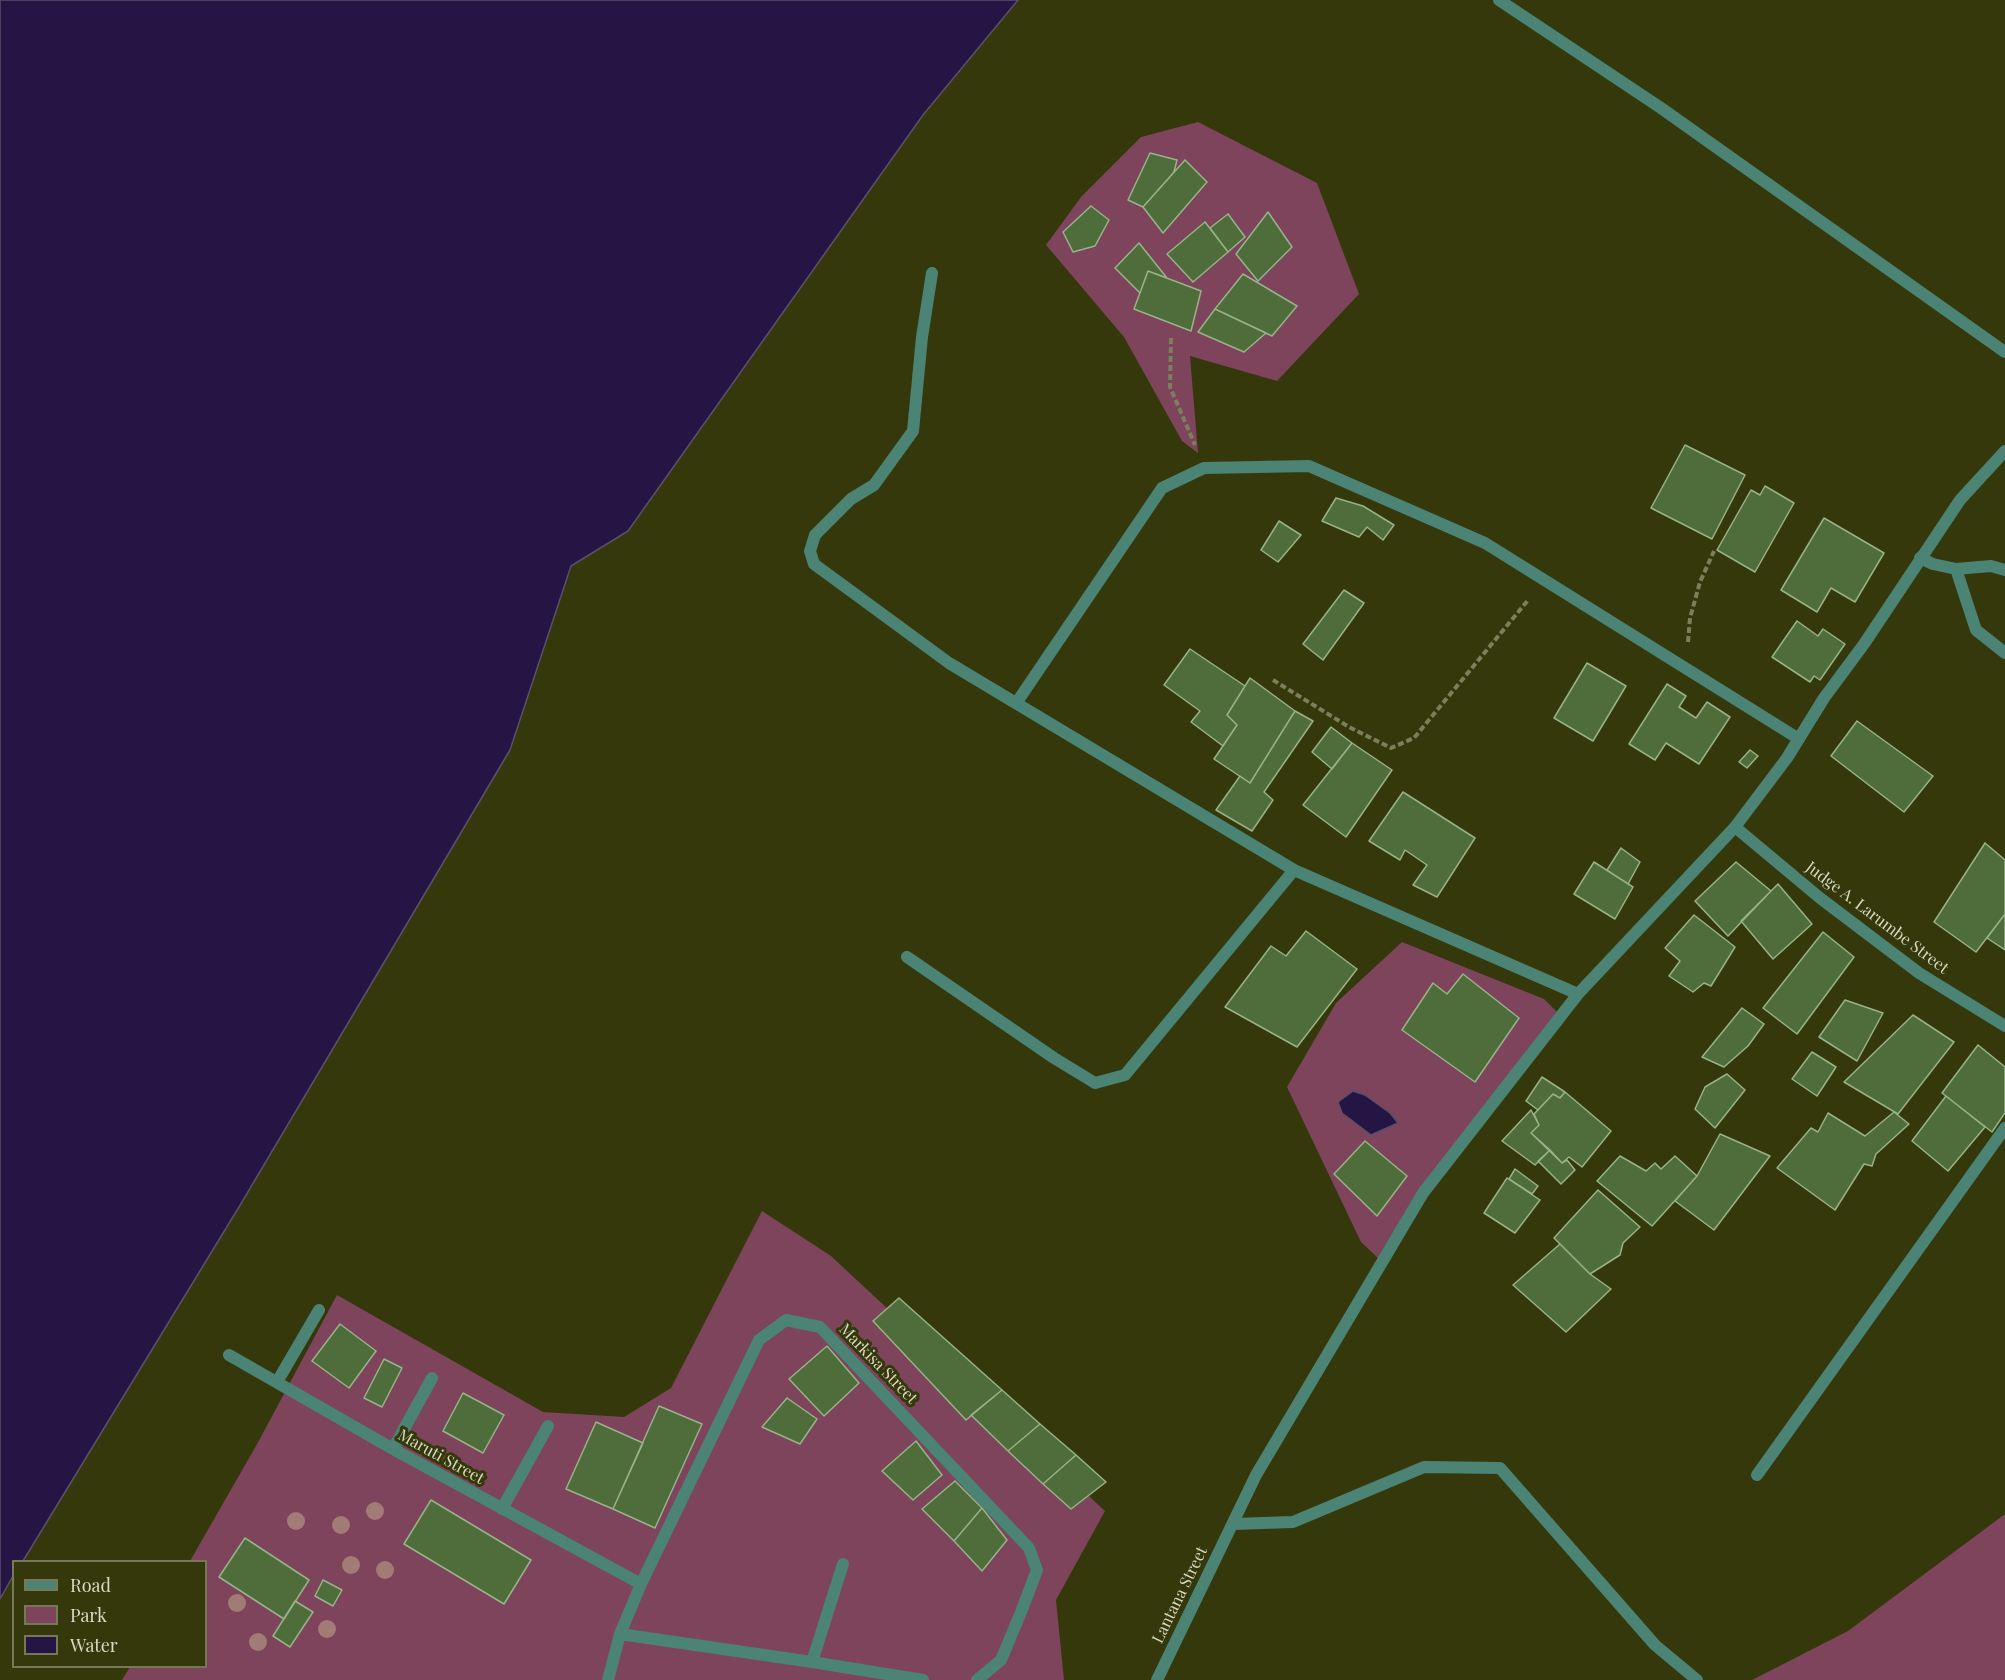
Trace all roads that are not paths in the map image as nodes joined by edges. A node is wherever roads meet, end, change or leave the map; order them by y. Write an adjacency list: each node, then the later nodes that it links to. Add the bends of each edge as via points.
1 (1498, 0): 3 (street, via 1661,108)
2 (932, 273): 9 (street, via 914,431 874,485 851,499 816,535 810,551 814,564 949,663)
3 (2005, 352)
4 (2005, 451): 5 (street, Lantana Street, via 1960,500)
5 (1920, 558): 6 (street); 10 (street, Lantana Street)
6 (1956, 569): 7 (street, via 1991,566); 8 (street, via 1976,630)
7 (2005, 570)
8 (2005, 653)
9 (1017, 702): 10 (street, via 1162,488 1204,468 1309,466 1485,543); 12 (street)
10 (1799, 739): 11 (street, Lantana Street)
11 (1735, 827): 14 (street, Lantana Street); 15 (street, Judge A. Larumbe Street, via 1919,973)
12 (1294, 870): 13 (street, via 1125,1075 1095,1083); 14 (street)
13 (907, 957)
14 (1578, 994): 25 (street, Lantana Street, via 1424,1193 1256,1475)
15 (2005, 1026)
16 (2005, 1128): 23 (street)
17 (320, 1310): 20 (street)
18 (229, 1355): 20 (street, Maruti Street)
19 (432, 1378): 22 (street)
20 (277, 1382): 22 (street, Maruti Street)
21 (548, 1426): 24 (street)
22 (393, 1449): 24 (street, Maruti Street)
23 (1757, 1476)
24 (502, 1509): 27 (street, Maruti Street)
25 (1233, 1524): 33 (street, Lantana Street); 34 (street, via 1293,1522 1424,1467 1500,1468 1655,1645)
26 (843, 1564): 29 (street)
27 (640, 1584): 28 (street, Markisa Street); 32 (street, Markisa Street, via 759,1340 786,1320 820,1327 1029,1548 1037,1570 1021,1612 1001,1660)
28 (620, 1634): 29 (street); 30 (street, Markisa Street)
29 (812, 1662): 31 (street)
30 (608, 1680)
31 (923, 1680)
32 (977, 1680)
33 (1157, 1680)
34 (1697, 1680)

